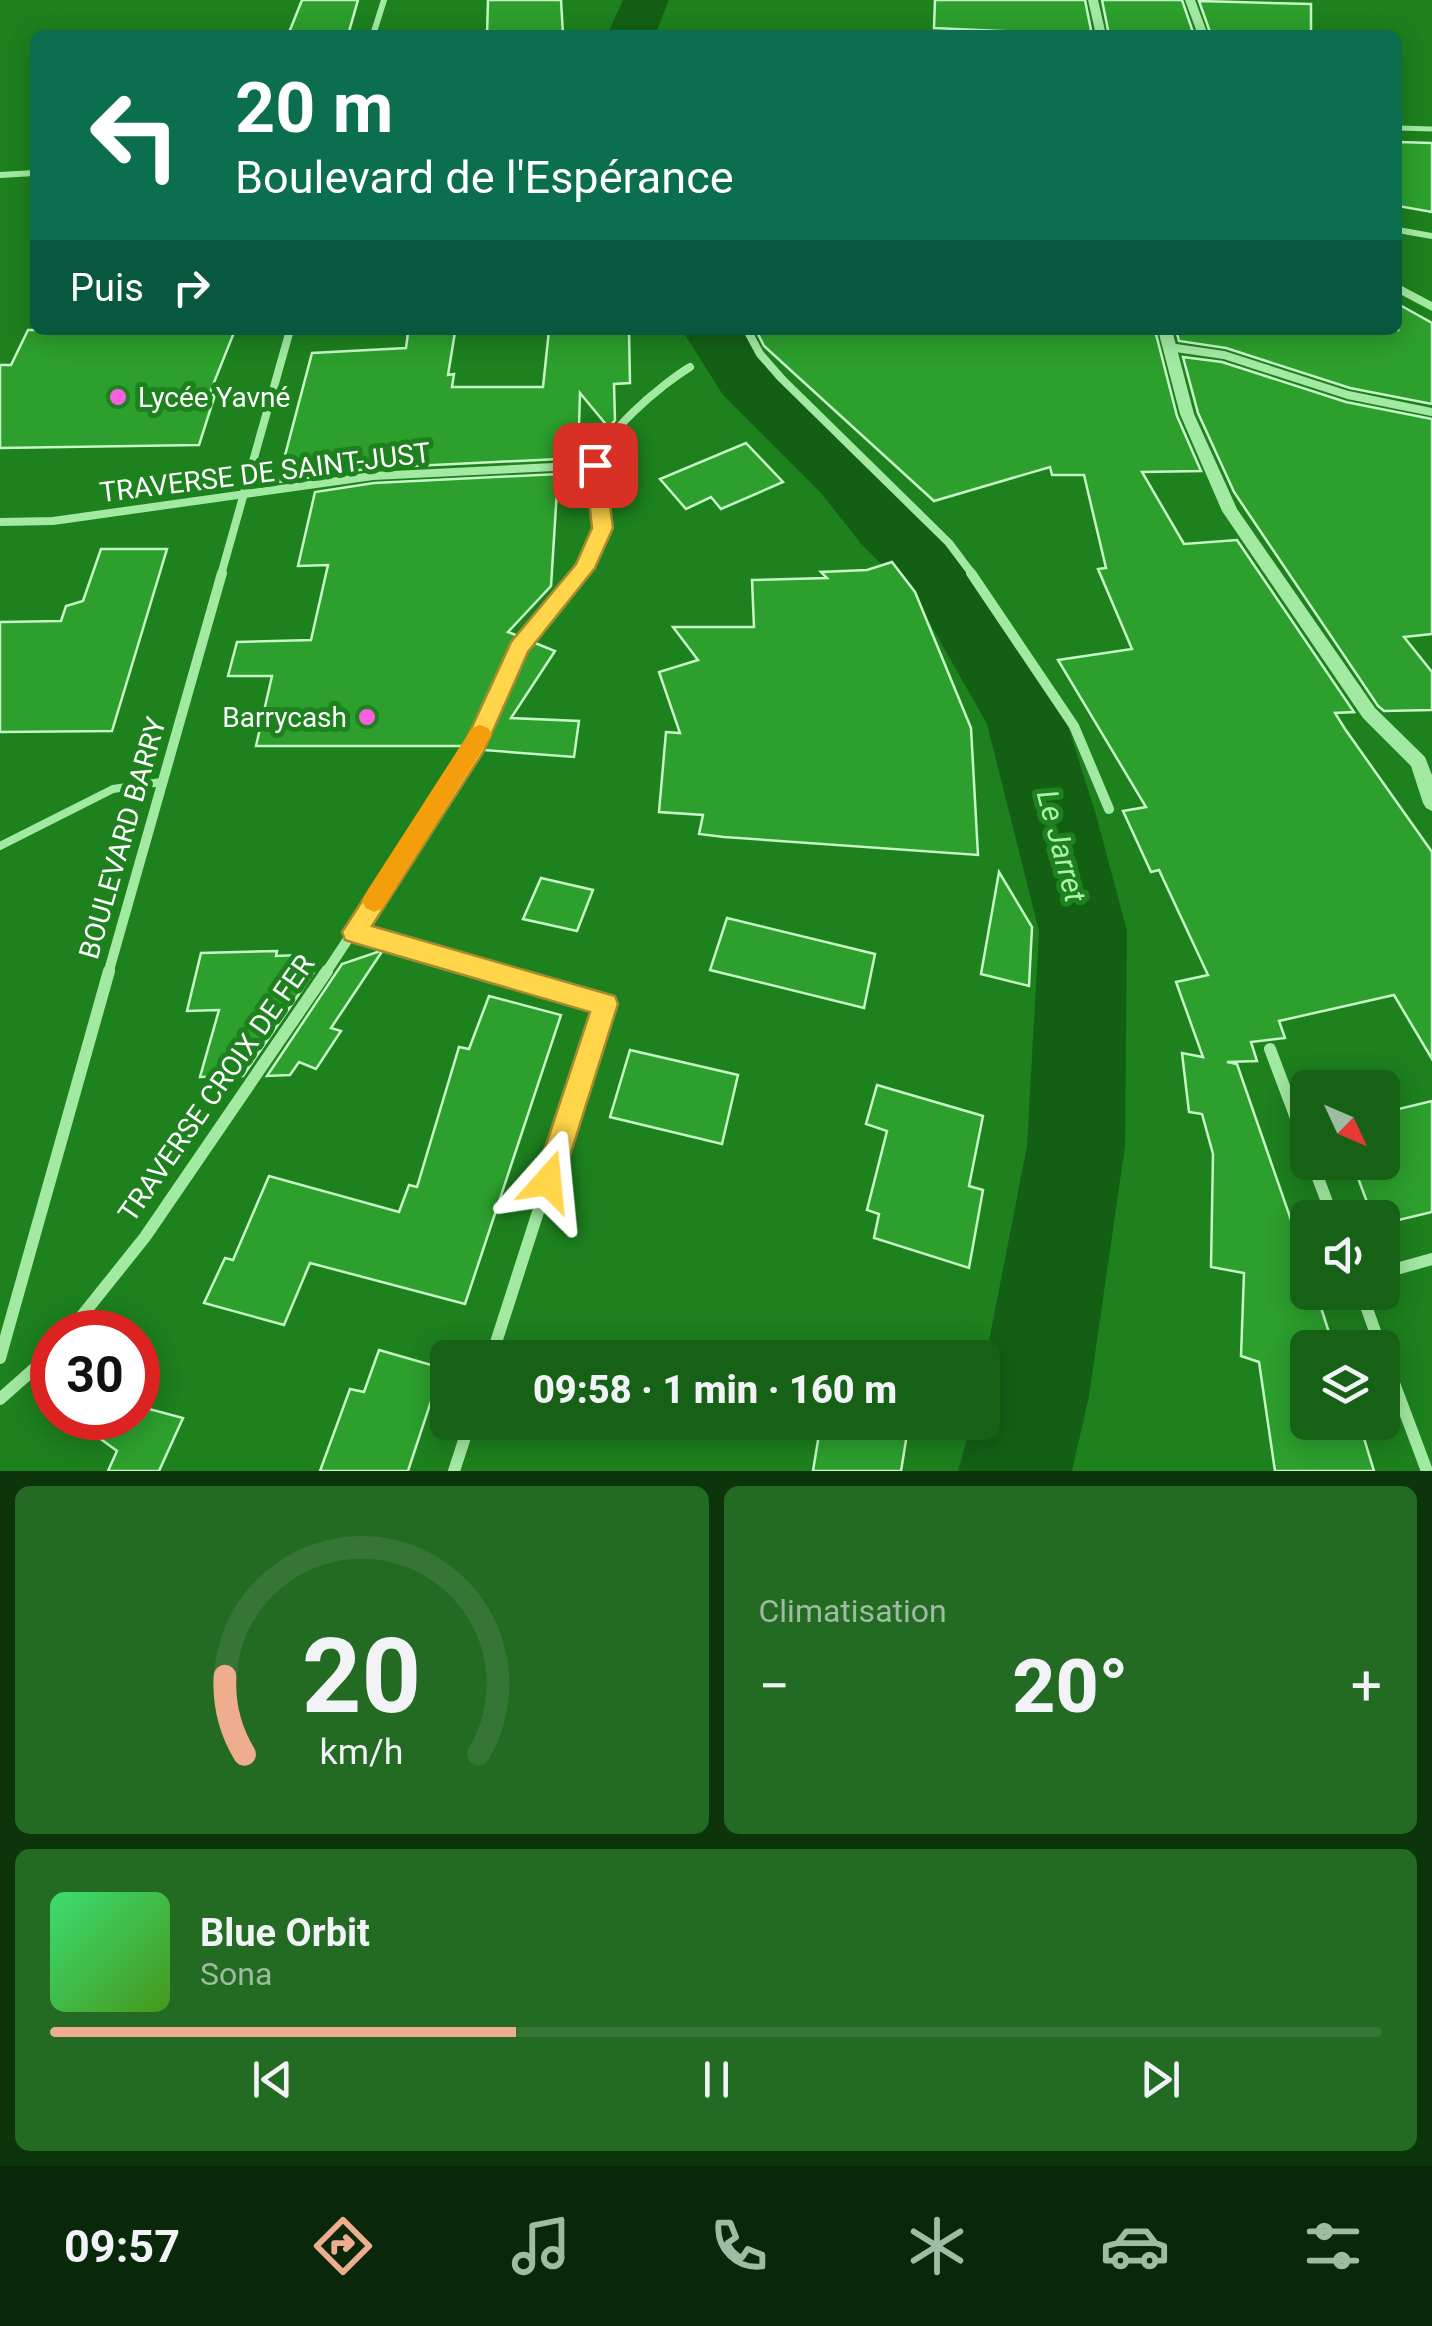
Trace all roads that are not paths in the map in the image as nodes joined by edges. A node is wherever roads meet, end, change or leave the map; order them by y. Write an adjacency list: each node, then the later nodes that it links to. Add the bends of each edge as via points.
1 (384, 0): 4 (street)
2 (1093, 0): 5 (street)
3 (1190, 0): 6 (street)
4 (374, 30)
5 (1100, 30)
6 (1201, 30)
7 (1402, 128): 8 (lane)
8 (1432, 128)
9 (30, 173): 10 (street)
10 (0, 175)
11 (1402, 231): 12 (street)
12 (1432, 236)
13 (1402, 290): 14 (street)
14 (1432, 307)
15 (289, 335): 21 (street, BOULEVARD BARRY)
16 (750, 335): 26 (street, via 781,378 950,543 1074,726)
17 (1167, 338): 19 (street, via 1348,395); 23 (street, via 1187,414 1230,512 1369,713)
18 (690, 367): 20 (street, via 659,386 612,436)
19 (1432, 412)
20 (595, 465): 21 (street, TRAVERSE DE SAINT-JUST, via 373,476); 28 (street, TRAVERSE CROIX DE FER, via 602,528 585,568 519,648 476,745)
21 (243, 497): 22 (street, TRAVERSE DE SAINT-JUST); 24 (street, BOULEVARD BARRY)
22 (0, 522)
23 (1425, 761): 25 (street)
24 (161, 782): 27 (lane, via 113,789); 35 (street, BOULEVARD BARRY)
25 (1432, 803)
26 (1108, 808)
27 (0, 846)
28 (354, 932): 33 (street, TRAVERSE CROIX DE FER, via 145,1237); 34 (street, via 605,1004)
29 (1270, 1049): 30 (street)
30 (1290, 1102)
31 (1432, 1260): 32 (street)
32 (1400, 1268)
33 (87, 1310)
34 (497, 1340)
35 (0, 1358)
36 (30, 1372): 38 (street)
37 (1400, 1398): 41 (street)
38 (0, 1399)
39 (464, 1440): 40 (street)
40 (454, 1471)
41 (1427, 1471)

